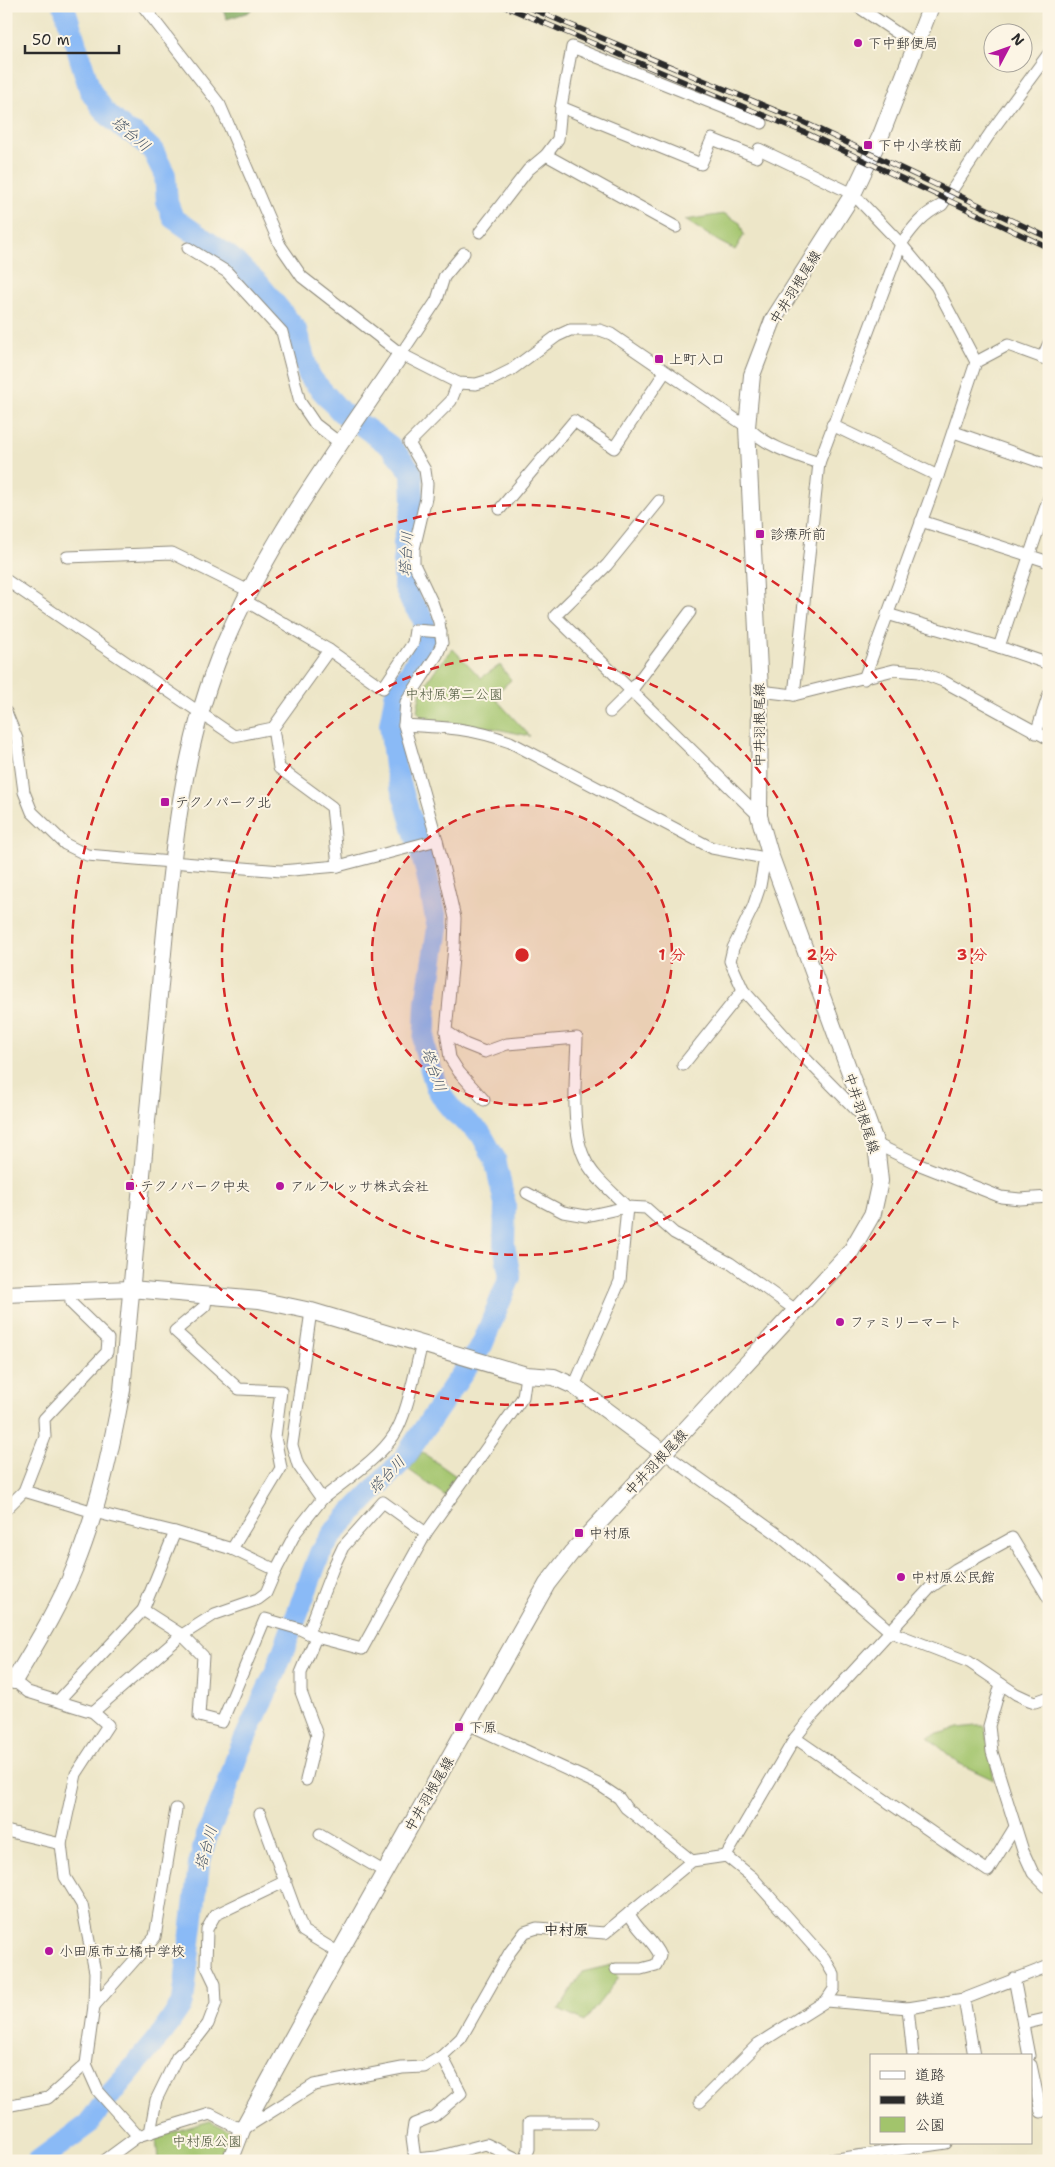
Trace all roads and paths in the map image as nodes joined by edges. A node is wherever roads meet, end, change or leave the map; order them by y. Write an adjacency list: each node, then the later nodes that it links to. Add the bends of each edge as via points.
1 (142, 6): 16 (street, via 220,105 289,260 302,277)
2 (857, 6): 4 (street)
3 (931, 6): 4 (main road, 中井羽根尾線)
4 (915, 45): 9 (main road, 中井羽根尾線, via 881,135)
5 (1049, 53): 12 (street, via 942,205 929,211 913,226)
6 (561, 107): 7 (street, via 572,47); 8 (street, via 558,139); 9 (street, via 701,164 712,139 758,153)
7 (762, 123)
8 (546, 155): 10 (street); 11 (street, via 528,170)
9 (853, 194): 12 (street); 22 (main road, 中井羽根尾線, via 773,320 752,375)
10 (676, 227)
11 (480, 232)
12 (901, 244): 18 (street, via 936,286); 21 (street)
13 (188, 248): 24 (street, via 226,272 282,332 300,402 315,424)
14 (464, 253): 16 (street, via 444,277 437,300)
15 (1049, 343): 17 (street)
16 (400, 354): 20 (street); 24 (main road)
17 (1045, 359): 18 (street, via 1008,344)
18 (976, 362): 23 (street)
19 (665, 372): 20 (street, via 611,334 586,329 570,330 556,336 511,370 493,379 476,384); 22 (street); 30 (street, via 614,448 574,421)
20 (458, 383): 39 (street, via 451,401 409,443 425,470 427,484 414,564 432,602)
21 (832, 425): 25 (street); 27 (street)
22 (747, 427): 25 (street, via 759,439 780,450); 45 (main road, 中井羽根尾線)
23 (954, 432): 26 (street); 27 (street)
24 (343, 440): 36 (main road, via 290,519)
25 (819, 463): 47 (street)
26 (1049, 465)
27 (938, 476): 31 (street)
28 (1049, 497): 32 (street)
29 (659, 502): 44 (street, via 607,565 554,616)
30 (500, 509)
31 (921, 522): 32 (street); 38 (street)
32 (1029, 555): 34 (street); 40 (street)
33 (67, 557): 36 (street, via 172,553)
34 (1049, 562)
35 (6, 580): 50 (street)
36 (246, 595): 41 (street); 50 (main road, via 223,647)
37 (690, 612): 44 (street)
38 (886, 614): 40 (street); 43 (street)
39 (441, 632): 41 (street, via 415,630 413,643 383,688); 51 (street, via 442,643 437,656 406,702)
40 (998, 647): 42 (street)
41 (329, 650): 52 (street)
42 (1049, 664)
43 (864, 679): 47 (street); 53 (street, via 894,670 919,672 944,681)
44 (631, 690): 49 (street); 55 (street)
45 (760, 691): 47 (street); 55 (main road, 中井羽根尾線)
46 (1049, 694): 53 (street)
47 (794, 695)
48 (6, 712): 58 (street, via 17,739 24,792 32,812 65,844 87,854)
49 (610, 712)
50 (201, 713): 52 (street, via 234,736); 58 (main road, via 189,751)
51 (404, 726): 56 (street); 57 (street, via 461,728 488,734 510,742 712,848)
52 (273, 728): 59 (street, via 280,768 332,807)
53 (1036, 733): 54 (street)
54 (1049, 739)
55 (759, 816): 57 (main road, 中井羽根尾線)
56 (437, 840): 59 (street); 61 (street, via 455,918)
57 (767, 856): 60 (street, via 753,907 730,961); 64 (main road, 中井羽根尾線)
58 (172, 862): 59 (street, via 281,871); 69 (main road)
59 (338, 866)
60 (743, 990): 62 (street); 64 (street)
61 (446, 1031): 63 (street, via 450,1058); 68 (street, via 465,1044 486,1052 507,1044 577,1038 576,1123 584,1158)
62 (683, 1066)
63 (484, 1100)
64 (867, 1121): 65 (main road, 中井羽根尾線)
65 (876, 1144): 67 (street, via 1000,1197); 73 (main road, 中井羽根尾線, via 880,1181 874,1213 851,1251)
66 (527, 1193): 68 (street, via 563,1212 586,1216)
67 (1049, 1197)
68 (627, 1207): 73 (street, via 646,1208 674,1233 730,1263); 77 (street, via 620,1281)
69 (131, 1289): 70 (main road); 72 (main road); 82 (main road, via 122,1390 111,1450)
70 (70, 1290): 71 (main road); 79 (street, via 71,1303 108,1339 107,1352 44,1419 45,1437)
71 (6, 1294)
72 (207, 1294): 74 (main road); 85 (street, via 205,1306 175,1331 239,1389 281,1391 275,1437 281,1468)
73 (797, 1310): 78 (main road, 中井羽根尾線)
74 (311, 1311): 75 (main road); 80 (street, via 292,1445 298,1466)
75 (422, 1344): 76 (main road); 80 (street, via 401,1424 394,1437)
76 (526, 1375): 77 (main road, via 554,1377); 84 (street, via 523,1397)
77 (574, 1386): 78 (main road)
78 (664, 1453): 89 (street, via 780,1536); 97 (main road, 中井羽根尾線, via 572,1552 547,1584)
79 (24, 1491): 81 (street); 82 (street)
80 (322, 1499): 86 (street, via 296,1532)
81 (6, 1509)
82 (94, 1512): 83 (street); 92 (main road, via 75,1567 44,1630)
83 (175, 1532): 85 (street); 88 (street)
84 (426, 1533): 90 (street, via 362,1649); 90 (street, via 383,1502 343,1547)
85 (232, 1549): 86 (street)
86 (276, 1570): 91 (street, via 266,1593 258,1599 216,1614)
87 (1049, 1599): 89 (street, via 1012,1538 956,1569 930,1588)
88 (143, 1610): 91 (street); 95 (street)
89 (891, 1632): 93 (street, via 969,1662); 98 (street)
90 (308, 1633): 91 (street, via 265,1619 222,1722 199,1716 203,1656); 99 (street, via 301,1692 317,1735)
91 (182, 1635): 96 (street)
92 (10, 1676): 95 (street, via 28,1692)
93 (1001, 1684): 94 (street, via 1035,1702); 102 (street, via 989,1726 992,1752)
94 (1049, 1697)
95 (58, 1701): 96 (street)
96 (94, 1712): 105 (street, via 108,1726 76,1774)
97 (468, 1724): 107 (street, via 598,1784); 108 (main road, 中井羽根尾線)
98 (795, 1738): 102 (street, via 988,1871); 106 (street)
99 (306, 1780)
100 (176, 1809): 118 (street, via 155,1937)
101 (260, 1814): 109 (street)
102 (1015, 1827): 110 (street, via 1033,1873)
103 (6, 1832): 105 (street)
104 (320, 1834): 108 (street)
105 (61, 1844): 118 (street, via 65,1877 82,1905 96,1972)
106 (726, 1856): 107 (street); 117 (street, via 752,1877 824,1958 834,1975 834,1989)
107 (692, 1861): 111 (street)
108 (385, 1872): 112 (main road, 中井羽根尾線)
109 (286, 1881): 112 (street, via 303,1931); 133 (street, via 215,1915 207,1929 206,1965 215,1984 216,2003 208,2024 177,2057 156,2100)
110 (1049, 1889)
111 (629, 1913): 114 (street, via 634,1924 656,1946 660,1956 656,1965); 125 (street, via 605,1933 537,1928 525,1932 460,2038)
112 (338, 1952): 132 (main road, 中井羽根尾線)
113 (1049, 1966): 115 (street)
114 (616, 1969)
115 (1014, 1978): 116 (street); 121 (street)
116 (964, 1999): 119 (street); 123 (street)
117 (826, 2001): 119 (street); 128 (street, via 758,2044)
118 (94, 2006): 126 (street)
119 (908, 2008): 122 (street)
120 (1049, 2018): 121 (street)
121 (1023, 2024): 124 (street)
122 (914, 2054)
123 (974, 2054)
124 (1030, 2054)
125 (442, 2056): 132 (street, via 424,2067 314,2085); 137 (street, via 461,2092 434,2116 414,2124)
126 (86, 2064): 129 (street, via 48,2098); 134 (street, via 98,2091)
127 (1032, 2070): 130 (street)
128 (700, 2102)
129 (6, 2106)
130 (1040, 2112)
131 (591, 2123): 141 (street, via 529,2123 528,2149)
132 (242, 2130): 133 (street, via 210,2114); 140 (main road, 中井羽根尾線)
133 (150, 2132): 134 (street)
134 (138, 2136): 139 (street)
135 (938, 2144): 136 (street)
136 (923, 2146): 138 (street)
137 (414, 2160): 141 (street, via 486,2144)
138 (830, 2160)
139 (104, 2161)
140 (230, 2161)
141 (523, 2161)

